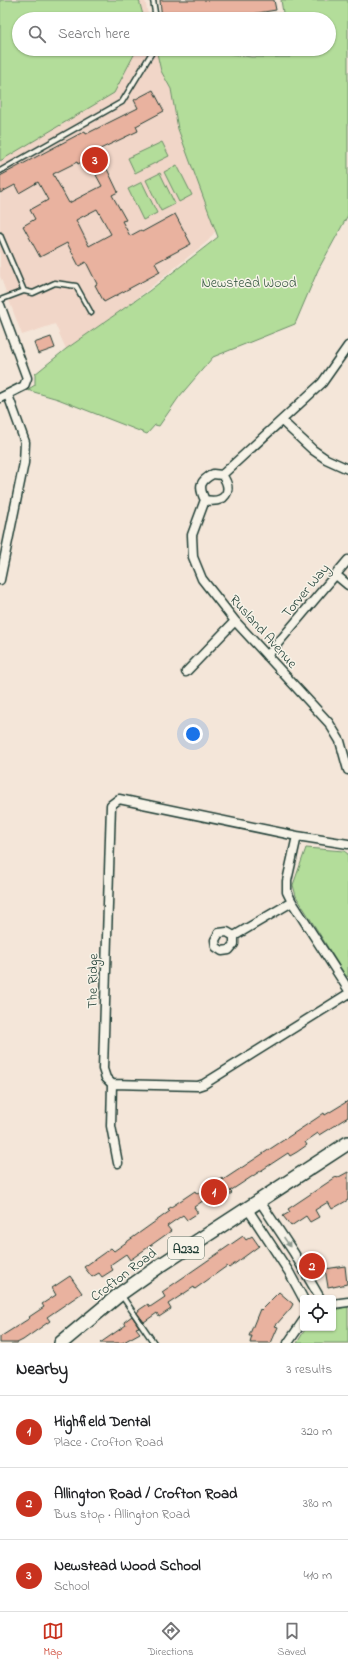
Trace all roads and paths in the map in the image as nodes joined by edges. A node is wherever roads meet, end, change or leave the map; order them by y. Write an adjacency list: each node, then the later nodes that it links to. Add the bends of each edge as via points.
1 (153, 0): 2 (lane)
2 (155, 12)
3 (150, 56): 4 (lane, via 122,102)
4 (0, 171)
5 (0, 235): 6 (lane)
6 (24, 291): 7 (lane); 9 (lane, via 33,293 55,283 76,286)
7 (0, 300)
8 (0, 305): 11 (street, via 27,378 24,386)
9 (91, 313)
10 (348, 346): 13 (street, Rusland Avenue, via 322,383)
11 (8, 395): 12 (street); 19 (street, via 25,442 24,463)
12 (0, 398)
13 (282, 421): 14 (street, via 313,450); 15 (street, Rusland Avenue)
14 (348, 469)
15 (222, 475): 16 (street, Rusland Avenue, via 213,474 205,478 201,485); 16 (street, via 227,482 228,492 222,499 213,502)
16 (205, 500): 21 (street, Rusland Avenue, via 192,535 193,557 202,579)
17 (348, 560): 18 (street, Torver Way)
18 (336, 575): 20 (street); 22 (street, Torver Way)
19 (0, 580)
20 (348, 585)
21 (235, 621): 22 (street, Rusland Avenue); 23 (street)
22 (267, 656): 24 (street, Rusland Avenue, via 329,723 340,741)
23 (186, 672)
24 (348, 770)
25 (297, 836): 26 (street); 27 (street, via 287,881 287,892); 31 (street, The Ridge, via 119,799 111,806 103,1069 106,1078)
26 (348, 844)
27 (292, 902): 28 (street); 29 (street)
28 (234, 936)
29 (348, 989)
30 (348, 994): 31 (street, via 204,1084)
31 (112, 1084): 33 (street, via 111,1126)
32 (348, 1143): 34 (main road, Crofton Road / A232)
33 (118, 1163)
34 (259, 1200): 35 (main road, Crofton Road / A232); 38 (street, one-way to 38, via 294,1252)
35 (247, 1208): 36 (main road, Crofton Road / A232); 37 (street)
36 (120, 1294): 42 (main road, Crofton Road / A232); 43 (lane)
37 (301, 1295)
38 (318, 1295)
39 (348, 1302): 40 (street)
40 (336, 1304)
41 (300, 1325): 44 (street)
42 (61, 1343)
43 (154, 1343)
44 (288, 1343)

